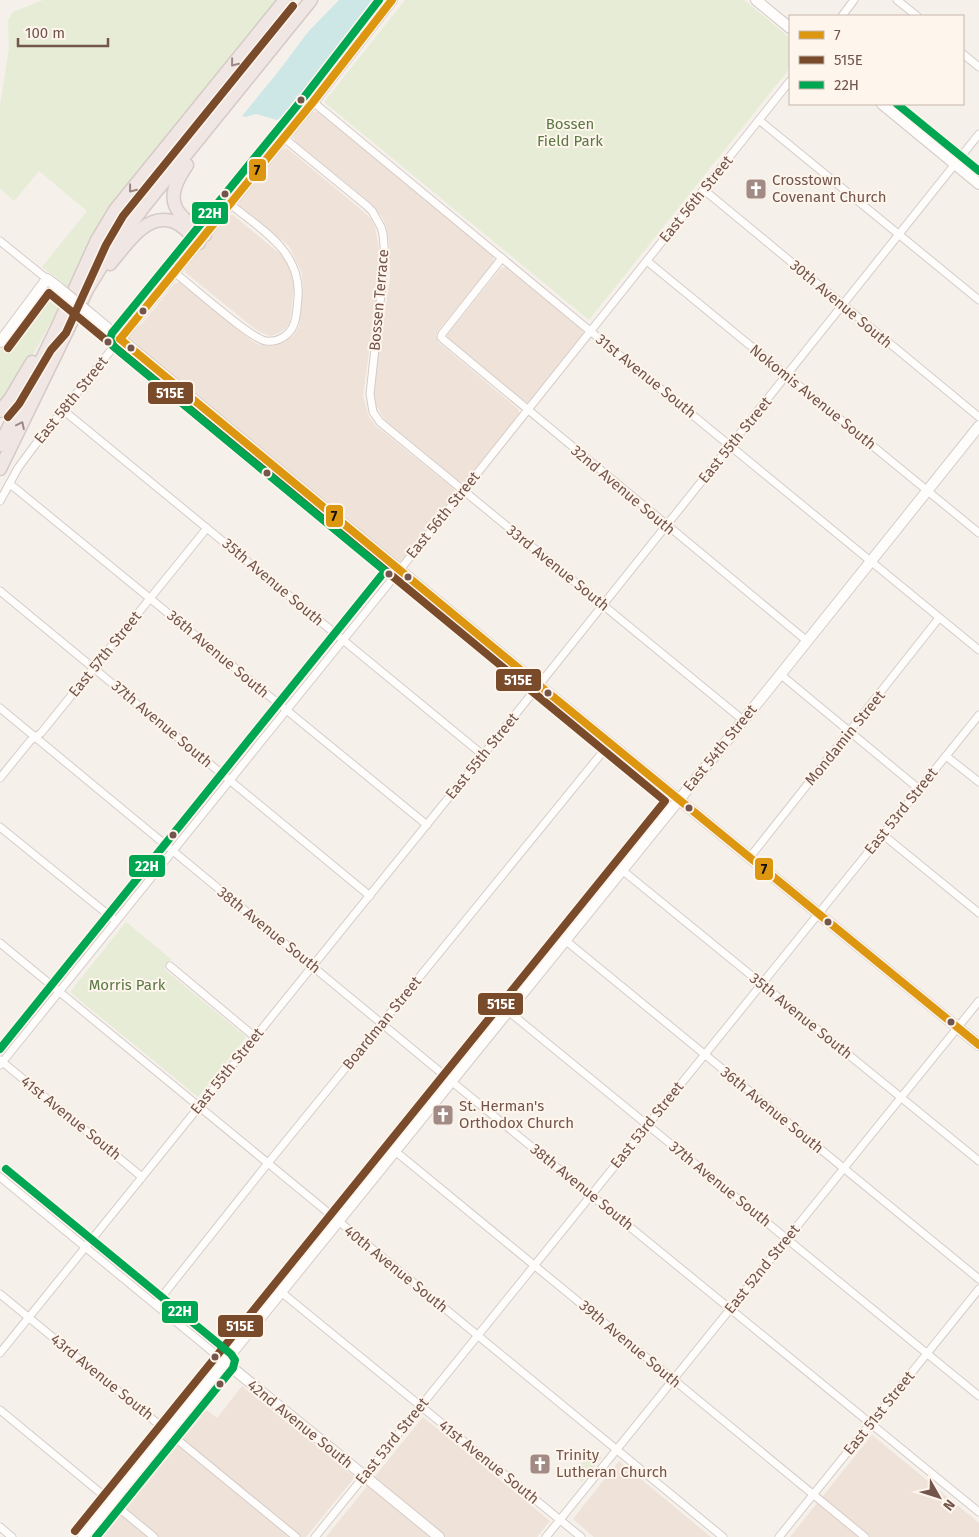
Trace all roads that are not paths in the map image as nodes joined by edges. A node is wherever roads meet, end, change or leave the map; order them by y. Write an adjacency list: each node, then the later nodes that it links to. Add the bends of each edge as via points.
1 (285, 0): 35 (highway, one-way to 35, via 115,210 97,240)
2 (311, 0): 10 (highway)
3 (318, 0): 10 (highway)
4 (392, 0): 16 (street, East 58th Street)
5 (756, 0): 11 (street)
6 (854, 0): 8 (street)
7 (898, 0): 9 (street)
8 (843, 15)
9 (916, 15)
10 (298, 16): 15 (highway)
11 (789, 27)
12 (964, 55): 13 (street)
13 (979, 67)
14 (789, 82): 18 (street, East 56th Street)
15 (237, 93): 26 (highway, via 178,178 173,197 178,213); 32 (highway, via 140,212)
16 (313, 102): 20 (street, East 58th Street); 28 (street, 31st Avenue South)
17 (883, 105): 21 (street)
18 (760, 120): 23 (street, East 56th Street); 25 (street)
19 (979, 134): 21 (street, East 55th Street)
20 (284, 138): 24 (street, East 58th Street); 43 (street, Bossen Terrace, via 367,206 381,227 385,267 370,394)
21 (955, 164): 22 (street); 25 (street, East 55th Street)
22 (979, 184)
23 (704, 190): 29 (street, East 56th Street); 34 (street, 30th Avenue South)
24 (230, 204): 26 (street, East 58th Street); 30 (street, via 278,244 293,264 299,288 293,328 281,339 265,341 250,333)
25 (898, 234): 33 (street); 34 (street, East 55th Street)
26 (202, 239): 30 (street, East 58th Street); 32 (highway, via 172,221 158,220 147,224)
27 (0, 241): 31 (street)
28 (502, 258): 36 (street, 31st Avenue South); 41 (street, 32nd Avenue South, via 441,337)
29 (647, 261): 36 (street, East 56th Street); 39 (street, Nokomis Avenue South)
30 (175, 273): 37 (street, East 58th Street)
31 (47, 278): 37 (street, bridge); 38 (street)
32 (88, 288): 48 (highway, one-way to 32)
33 (979, 300)
34 (842, 305): 39 (street, East 55th Street); 44 (street, 30th Avenue South)
35 (57, 328): 42 (highway); 46 (highway)
36 (590, 331): 41 (street, East 56th Street); 47 (street, 31st Avenue South)
37 (120, 339): 40 (street, East 58th Street); 57 (street)
38 (0, 342)
39 (786, 376): 47 (street, East 55th Street); 51 (street, Nokomis Avenue South)
40 (63, 410): 49 (street, East 58th Street); 54 (street, 35th Avenue South)
41 (527, 410): 50 (street, East 56th Street); 53 (street, 32nd Avenue South)
42 (0, 411)
43 (375, 415): 50 (street, 33rd Avenue South)
44 (979, 417)
45 (979, 426): 51 (street, East 54th Street)
46 (0, 445)
47 (730, 446): 53 (street, East 55th Street); 56 (street, 31st Avenue South)
48 (0, 469)
49 (8, 484): 52 (street, East 58th Street); 59 (street, 36th Avenue South)
50 (463, 490): 57 (street, East 56th Street); 60 (street, 33rd Avenue South)
51 (927, 490): 55 (street, Nokomis Avenue South); 56 (street, East 54th Street)
52 (0, 501)
53 (666, 526): 60 (street, East 55th Street); 63 (street, 32nd Avenue South)
54 (208, 528): 59 (street, East 57th Street); 62 (street, 35th Avenue South)
55 (979, 533)
56 (871, 562): 61 (street, 31st Avenue South); 63 (street, East 54th Street)
57 (400, 570): 62 (street, East 56th Street); 67 (street)
58 (0, 591): 65 (street, 37th Avenue South)
59 (151, 598): 65 (street, East 57th Street); 69 (street, 36th Avenue South)
60 (603, 605): 67 (street, East 55th Street); 71 (street, 33rd Avenue South)
61 (939, 618): 64 (street, 31st Avenue South); 72 (street, Mondamin Street)
62 (343, 640): 69 (street, East 56th Street); 75 (street, 35th Avenue South)
63 (807, 641): 66 (street, East 54th Street)
64 (979, 650)
65 (94, 668): 73 (street, East 57th Street); 78 (street, 37th Avenue South)
66 (780, 674): 71 (street, East 54th Street); 72 (street)
67 (539, 685): 74 (street); 75 (street, East 55th Street)
68 (0, 708): 73 (street, 38th Avenue South)
69 (286, 711): 78 (street, East 56th Street); 82 (street, 36th Avenue South)
70 (979, 715): 76 (street, East 53rd Street)
71 (743, 720): 81 (street, East 54th Street)
72 (850, 732): 80 (street); 86 (street, Mondamin Street)
73 (36, 738): 77 (street, East 57th Street); 85 (street, 38th Avenue South)
74 (610, 743): 81 (street); 100 (street, Boardman Street)
75 (483, 755): 82 (street, East 55th Street)
76 (946, 756): 79 (street); 80 (street, East 53rd Street)
77 (0, 778)
78 (229, 780): 85 (street, East 56th Street); 88 (street, 37th Avenue South)
79 (979, 782)
80 (919, 789): 84 (street, East 53rd Street)
81 (679, 800): 86 (street); 87 (street, East 54th Street)
82 (427, 825): 88 (street, East 55th Street)
83 (0, 827): 91 (street)
84 (882, 834): 89 (street); 90 (street, East 53rd Street)
85 (172, 851): 91 (street, East 56th Street); 95 (street, 38th Avenue South)
86 (750, 857): 90 (street)
87 (622, 870): 92 (street, East 54th Street); 96 (street, 35th Avenue South)
88 (370, 896): 95 (street, East 55th Street)
89 (979, 913)
90 (818, 914): 96 (street, East 53rd Street); 101 (street)
91 (116, 921): 97 (street, East 56th Street)
92 (565, 940): 99 (street, East 54th Street); 104 (street, 36th Avenue South)
93 (0, 943): 97 (street, 40th Avenue South)
94 (170, 966): 102 (street)
95 (313, 966): 100 (street, 38th Avenue South); 102 (street, East 55th Street)
96 (762, 984): 104 (street, East 53rd Street); 107 (street, 35th Avenue South)
97 (59, 991): 105 (street, East 56th Street); 108 (street, 40th Avenue South)
98 (979, 1001): 101 (street, East 52nd Street)
99 (508, 1011): 106 (street, East 54th Street); 109 (street, 37th Avenue South)
100 (382, 1023): 106 (street, 38th Avenue South); 112 (street, Boardman Street)
101 (958, 1028): 103 (street); 107 (street, East 52nd Street)
102 (255, 1036): 108 (street, East 55th Street)
103 (979, 1045)
104 (705, 1055): 109 (street, East 53rd Street); 113 (street, 36th Avenue South)
105 (1, 1062): 115 (street, 41st Avenue South)
106 (451, 1081): 110 (street, East 54th Street); 116 (street, 38th Avenue South)
107 (901, 1097): 111 (street, 35th Avenue South); 113 (street, East 52nd Street)
108 (198, 1107): 112 (street, 40th Avenue South); 115 (street, East 55th Street)
109 (647, 1124): 116 (street, East 53rd Street); 118 (street, 37th Avenue South)
110 (395, 1151): 117 (street, East 54th Street); 120 (street, 39th Avenue South)
111 (979, 1162)
112 (268, 1164): 117 (street, 40th Avenue South); 125 (street, Boardman Street)
113 (844, 1168): 118 (street, East 52nd Street); 121 (street, 36th Avenue South)
114 (0, 1177): 119 (street, 42nd Avenue South)
115 (142, 1177): 119 (street, East 55th Street)
116 (590, 1194): 120 (street, East 53rd Street); 126 (street, 38th Avenue South)
117 (338, 1221): 123 (street, East 54th Street); 128 (street, 40th Avenue South)
118 (787, 1238): 126 (street, East 52nd Street); 130 (street, 37th Avenue South)
119 (85, 1247): 125 (street, 42nd Avenue South); 127 (street, East 55th Street)
120 (534, 1265): 128 (street, East 53rd Street); 132 (street, 39th Avenue South)
121 (979, 1279)
122 (979, 1289): 130 (street, East 51st Street)
123 (281, 1292): 131 (street, East 54th Street); 134 (street, 41st Avenue South)
124 (0, 1294): 127 (street, 43rd Avenue South)
125 (156, 1304): 131 (street, 42nd Avenue South)
126 (730, 1309): 132 (street, East 52nd Street); 136 (street, 38th Avenue South)
127 (28, 1317): 129 (street, East 55th Street); 137 (street, 43rd Avenue South)
128 (477, 1335): 134 (street, East 53rd Street); 138 (street, 40th Avenue South)
129 (0, 1353)
130 (927, 1353): 133 (street, 37th Avenue South); 136 (street, East 51st Street)
131 (224, 1362): 137 (street, East 54th Street); 139 (street, 42nd Avenue South)
132 (674, 1379): 138 (street, East 52nd Street); 140 (street, 39th Avenue South)
133 (979, 1396)
134 (420, 1406): 139 (street, East 53rd Street); 143 (street, 41st Avenue South)
135 (0, 1410): 141 (street)
136 (870, 1424): 140 (street, East 51st Street); 142 (street, 38th Avenue South)
137 (168, 1432): 141 (street, East 54th Street); 148 (street, 43rd Avenue South)
138 (617, 1449): 143 (street, East 52nd Street); 153 (street, 40th Avenue South)
139 (364, 1476): 149 (street, East 53rd Street); 150 (street, 42nd Avenue South)
140 (813, 1494): 154 (street, East 51st Street); 155 (street, 39th Avenue South)
141 (111, 1502): 146 (street, East 54th Street); 147 (street)
142 (979, 1512)
143 (560, 1520): 151 (street, East 52nd Street); 152 (street, 41st Avenue South)
144 (0, 1527): 145 (street)
145 (12, 1537)
146 (83, 1537)
147 (154, 1537)
148 (296, 1537)
149 (315, 1537)
150 (439, 1537)
151 (546, 1537)
152 (581, 1537)
153 (723, 1537)
154 (778, 1537)
155 (865, 1537)

